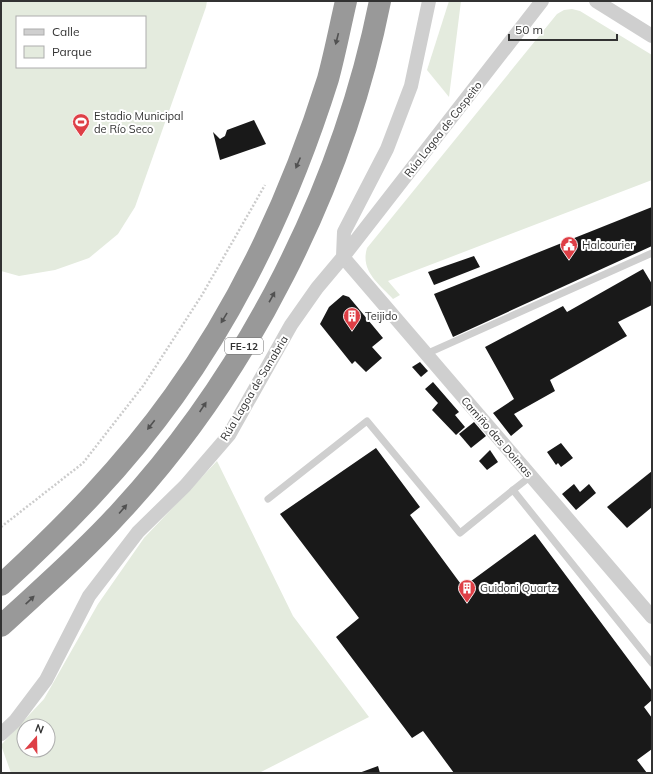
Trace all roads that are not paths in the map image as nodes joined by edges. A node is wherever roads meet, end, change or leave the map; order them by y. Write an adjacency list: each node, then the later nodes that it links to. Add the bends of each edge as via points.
1 (346, 1): 13 (highway, FE-12, one-way to 13, via 328,77 301,156 267,237 225,317 174,396 114,472 45,544)
2 (380, 1): 15 (highway, FE-12, one-way to 2, via 86,548 122,511 187,432 241,351 287,270 323,189 354,107)
3 (429, 1): 8 (street, via 411,86 387,149 344,232)
4 (542, 1): 8 (street, Rúa Lagoa de Cospeito)
5 (596, 1): 6 (street)
6 (652, 36)
7 (652, 253): 9 (lane)
8 (343, 257): 9 (street, Camiño das Doimas); 17 (street, Rúa Lagoa de Sanabria, via 291,325 229,435 185,486 138,532 89,596 46,680 15,722)
9 (426, 354): 10 (street, Camiño das Doimas)
10 (531, 476): 11 (lane); 14 (street, Camiño das Doimas)
11 (513, 490): 12 (lane, via 460,533 367,421); 16 (lane)
12 (268, 499)
13 (1, 585)
14 (652, 617)
15 (1, 626)
16 (652, 663)
17 (1, 734)

